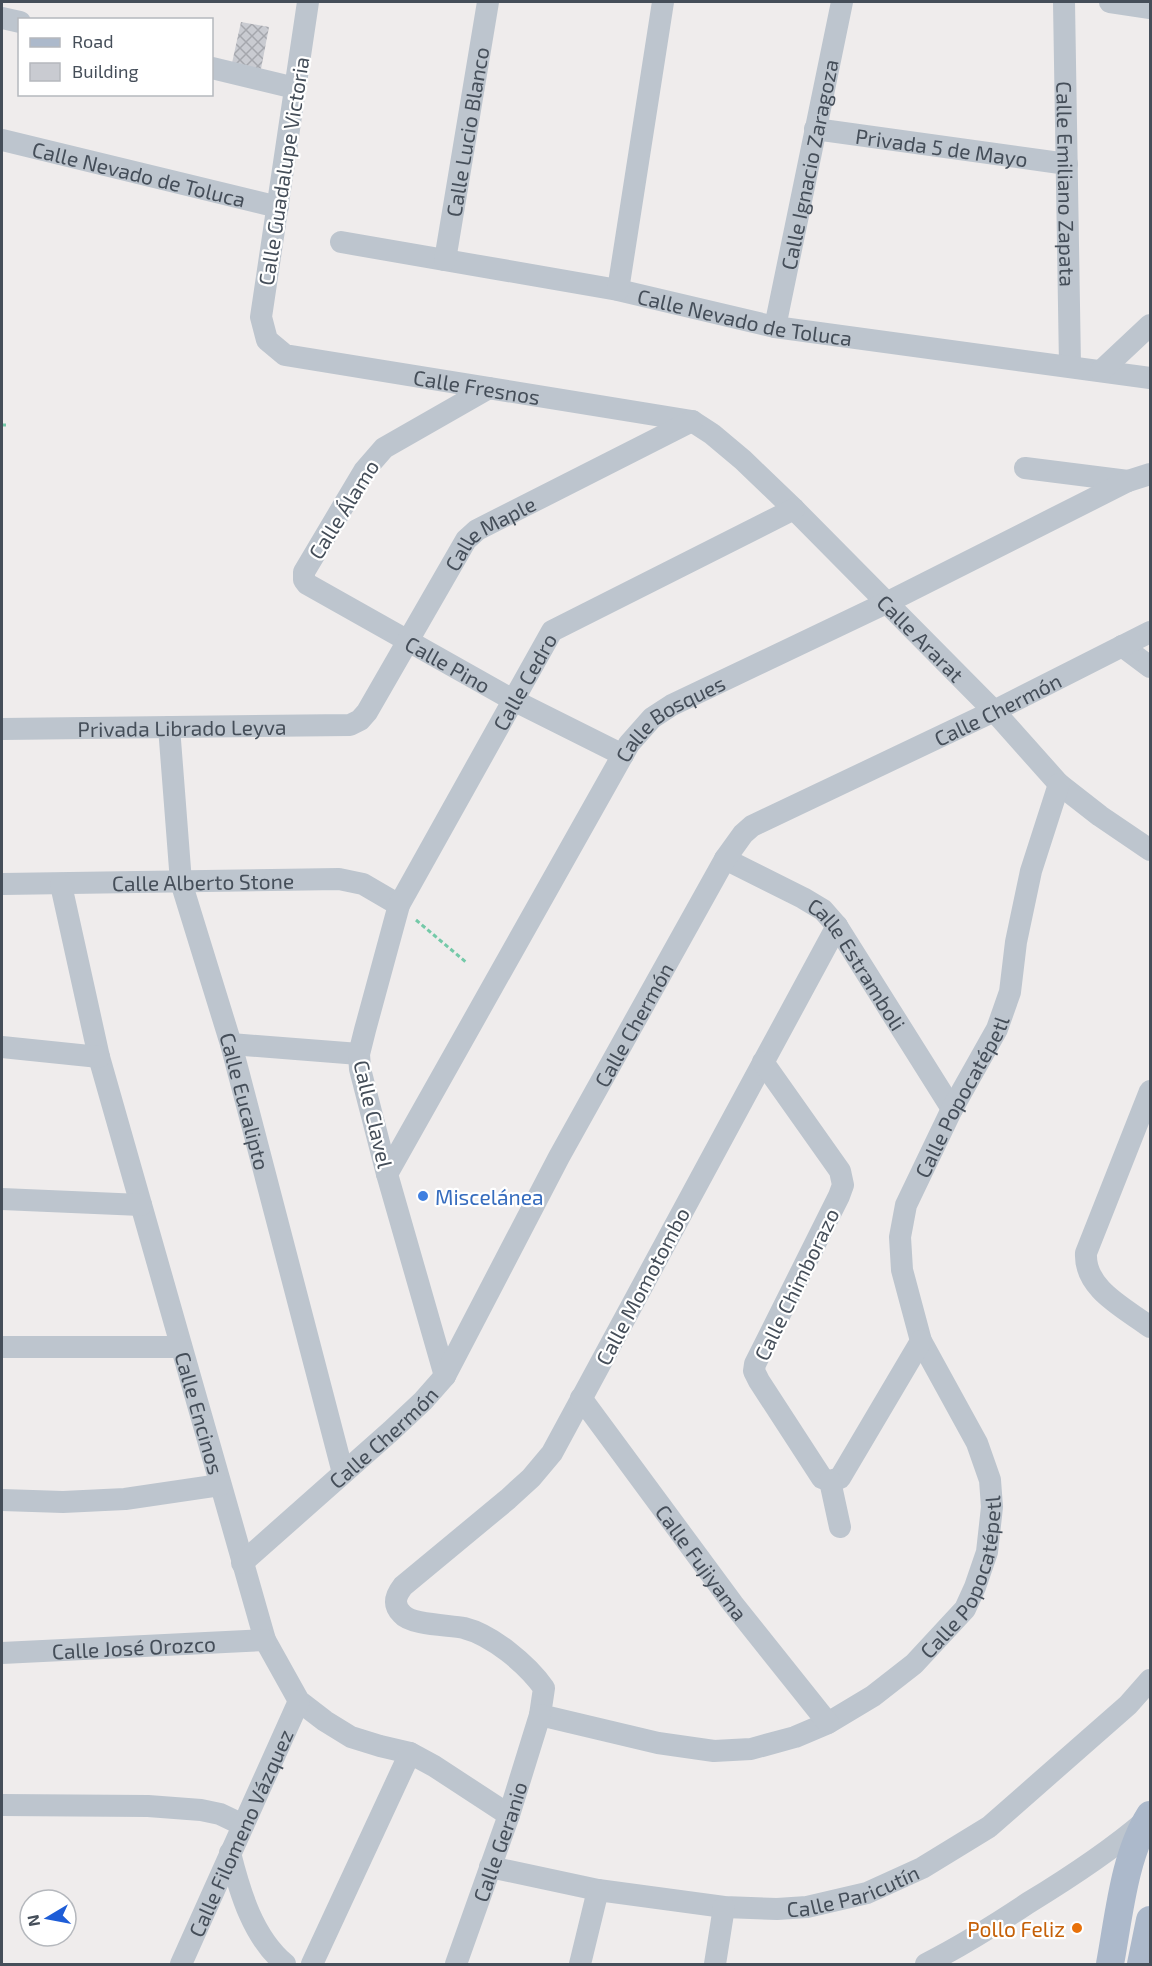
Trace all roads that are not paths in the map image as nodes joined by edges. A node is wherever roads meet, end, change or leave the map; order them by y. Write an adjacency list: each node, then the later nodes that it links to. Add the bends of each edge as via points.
1 (308, 2): 11 (street, Calle Guadalupe Victoria)
2 (488, 2): 17 (street, Calle Lucio Blanco)
3 (663, 2): 18 (street)
4 (842, 2): 12 (street, Calle Ignacio Zaragoza)
5 (1064, 2): 14 (street, Calle Emiliano Zapata)
6 (1110, 2): 7 (street)
7 (1150, 8)
8 (2, 18): 9 (street)
9 (18, 22)
10 (213, 68): 11 (street)
11 (296, 88): 15 (street, Calle Guadalupe Victoria)
12 (815, 129): 14 (street, Privada 5 de Mayo); 20 (street, Calle Ignacio Zaragoza)
13 (2, 140): 15 (street, Calle Nevado de Toluca)
14 (1067, 164): 22 (street, Calle Emiliano Zapata)
15 (278, 207): 21 (street, Calle Guadalupe Victoria, via 261,317)
16 (340, 242): 17 (street, Calle Nevado de Toluca)
17 (445, 260): 18 (street, Calle Nevado de Toluca)
18 (618, 290): 20 (street, Calle Nevado de Toluca)
19 (1150, 325): 23 (street)
20 (775, 327): 22 (street, Calle Nevado de Toluca)
21 (267, 340): 25 (street, Calle Fresnos, via 285,355)
22 (1070, 366): 23 (street, Calle Nevado de Toluca)
23 (1101, 370): 24 (street, Calle Nevado de Toluca)
24 (1150, 378)
25 (489, 388): 26 (street, Calle Fresnos); 31 (street, Calle Álamo, via 384,448 375,457 304,572)
26 (692, 422): 30 (street, Calle Ararat, via 743,460); 34 (street, Calle Maple, via 477,530 466,540)
27 (1025, 468): 29 (street)
28 (1150, 474): 29 (street, Calle Bosques)
29 (1128, 481): 32 (street, Calle Bosques)
30 (794, 509): 32 (street, Calle Ararat); 37 (street, Calle Cedro, via 552,631)
31 (307, 584): 34 (street, Calle Pino)
32 (886, 603): 38 (street, Calle Ararat); 42 (street, Calle Bosques, via 672,705 640,730)
33 (1150, 632): 35 (street, Calle Chermón)
34 (407, 641): 37 (street, Calle Pino); 39 (street, Calle Maple)
35 (1122, 646): 36 (street); 38 (street, Calle Chermón)
36 (1150, 667)
37 (513, 700): 42 (street, Calle Pino); 49 (street, Calle Cedro)
38 (994, 711): 43 (street, Calle Ararat); 45 (street, Calle Chermón, via 753,826)
39 (360, 720): 40 (street, Privada Librado Leyva, via 350,725)
40 (169, 728): 41 (street, Privada Librado Leyva); 46 (street, Calle Eucalipto)
41 (2, 729)
42 (623, 755): 58 (street, Calle Bosques)
43 (1059, 784): 44 (street, Calle Ararat); 57 (street, Calle Popocatépetl, via 1031,871 1010,992 998,1029)
44 (1150, 850)
45 (725, 859): 50 (street, Calle Estramboli, via 803,898 823,910); 65 (street, Calle Chermón, via 559,1157)
46 (181, 882): 48 (street, Calle Alberto Stone); 49 (street, Calle Alberto Stone, via 339,879 363,884); 51 (street, Calle Eucalipto)
47 (2, 884): 48 (street, Calle Alberto Stone)
48 (61, 885): 54 (street, Calle Encinos)
49 (399, 905): 53 (street, Calle Clavel)
50 (837, 926): 55 (street, Calle Momotombo); 57 (street, Calle Estramboli)
51 (231, 1044): 53 (street); 67 (street, Calle Eucalipto)
52 (2, 1047): 54 (street)
53 (359, 1054): 58 (street, Calle Clavel)
54 (99, 1058): 60 (street, Calle Encinos)
55 (763, 1062): 66 (street, Calle Momotombo); 68 (street, Calle Chimborazo, via 840,1171 843,1185 754,1371 822,1478)
56 (1150, 1091): 61 (street, via 1086,1253 1086,1265 1102,1291)
57 (952, 1109): 62 (street, Calle Popocatépetl, via 906,1206 900,1237 902,1270)
58 (387, 1174): 65 (street, Calle Clavel)
59 (2, 1199): 60 (street)
60 (141, 1205): 64 (street, Calle Encinos)
61 (1150, 1328)
62 (921, 1341): 68 (street, via 840,1478); 78 (street, Calle Popocatépetl, via 976,1443 990,1480 992,1507 987,1552 964,1609 939,1638 914,1664 873,1696)
63 (2, 1347): 64 (street)
64 (181, 1347): 69 (street, Calle Encinos)
65 (445, 1376): 67 (street, Calle Chermón)
66 (581, 1398): 77 (street, Calle Momotombo, via 552,1453 531,1478 396,1596 402,1615 466,1629 500,1646 536,1676 544,1688); 78 (street, Calle Fujiyama, via 733,1604)
67 (343, 1473): 72 (street, Calle Chermón)
68 (830, 1481): 71 (street)
69 (220, 1485): 70 (street, via 125,1500); 72 (street, Calle Encinos)
70 (2, 1500)
71 (840, 1527)
72 (242, 1563): 73 (street, Calle Encinos)
73 (265, 1640): 74 (street, Calle José Orozco); 76 (street, Calle Encinos)
74 (2, 1653)
75 (1150, 1680): 87 (street, Calle Paricutín, via 1128,1705 989,1827 922,1868 867,1893 807,1906)
76 (299, 1701): 79 (street, Calle Encinos, via 351,1737); 83 (street, Calle Filomeno Vázquez)
77 (540, 1715): 78 (street, Calle Popocatépetl, via 658,1743 714,1751 751,1749); 81 (street, Calle Geranio)
78 (828, 1723)
79 (410, 1753): 81 (street, Calle Encinos); 91 (street)
80 (2, 1805): 83 (street, via 201,1810)
81 (509, 1815): 85 (street, Calle Geranio)
82 (1149, 1816): 95 (street, via 1116,1846); 96 (main road, via 1137,1839)
83 (243, 1825): 84 (street, Calle Filomeno Vázquez)
84 (230, 1853): 89 (street, Calle Filomeno Vázquez); 90 (street, via 242,1897 260,1934)
85 (490, 1867): 86 (street, Calle Paricutín); 92 (street, Calle Geranio)
86 (598, 1890): 87 (street, Calle Paricutín); 93 (street)
87 (724, 1907): 94 (street)
88 (1150, 1920): 97 (main road)
89 (181, 1965)
90 (285, 1965)
91 (312, 1965)
92 (456, 1965)
93 (580, 1965)
94 (715, 1965)
95 (926, 1965)
96 (1110, 1965)
97 (1141, 1965)

